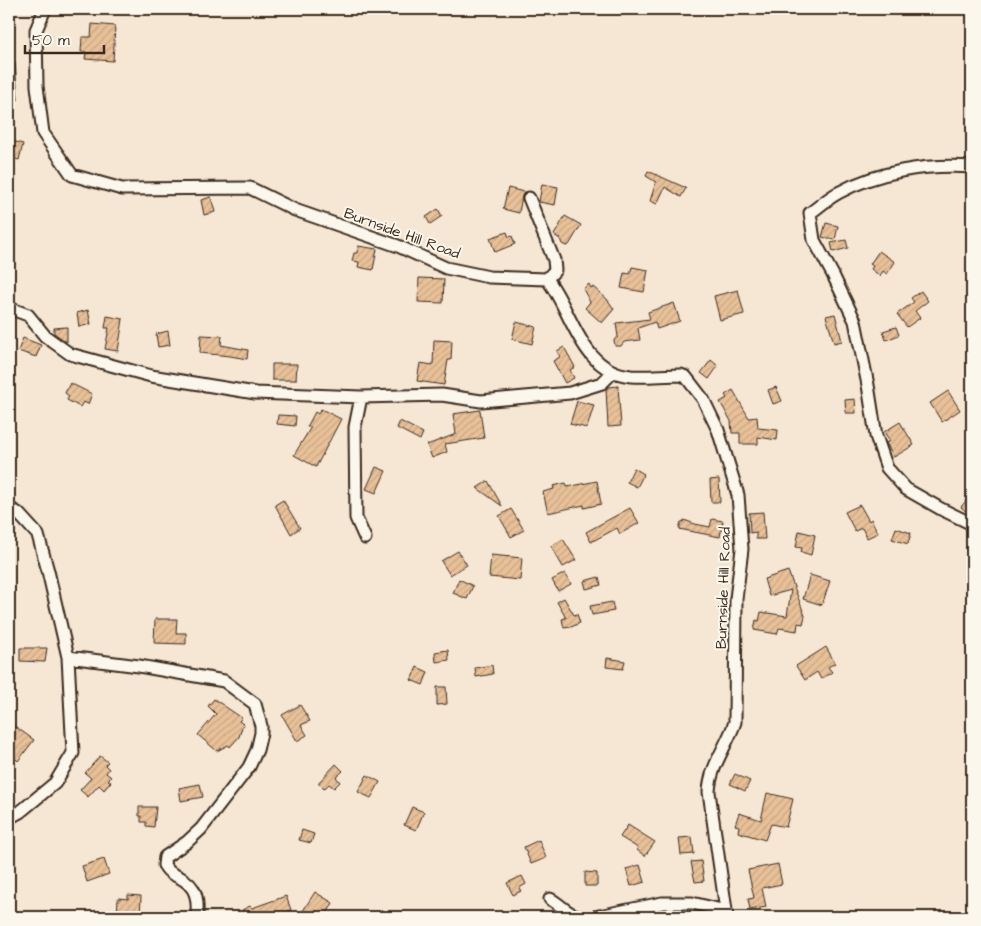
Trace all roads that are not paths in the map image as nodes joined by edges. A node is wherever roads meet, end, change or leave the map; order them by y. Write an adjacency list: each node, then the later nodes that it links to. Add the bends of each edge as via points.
1 (45, 9): 4 (street, Burnside Hill Road, via 36,30 37,86 43,133 72,175 122,189 250,188 295,210 398,246 446,268 489,276)
2 (972, 167): 9 (street, via 912,169 874,177 837,193 810,213 814,240 855,321 876,436 887,468 906,489)
3 (529, 198): 4 (street, via 554,260 555,270)
4 (547, 279): 6 (street, Burnside Hill Road, via 593,358)
5 (9, 308): 7 (street, via 28,315 45,336 70,354 151,376 255,393)
6 (613, 372): 7 (street, via 602,384 570,393 481,401 442,395); 14 (street, Burnside Hill Road, via 630,376 686,377 703,399 718,430 738,495 742,549 736,599 735,722 709,781)
7 (361, 397): 10 (street, via 355,427 356,518)
8 (9, 508): 11 (street, via 38,535)
9 (972, 524)
10 (365, 538)
11 (68, 657): 12 (street, via 74,753 55,783); 15 (street, via 224,681 255,704 261,733 249,768 201,829 165,857 164,865 169,872 194,888 198,901)
12 (9, 818)
13 (550, 899): 16 (street, via 558,902 570,915)
14 (726, 914): 17 (street, via 692,903 662,903)
15 (197, 917)
16 (580, 917)
17 (594, 917)

